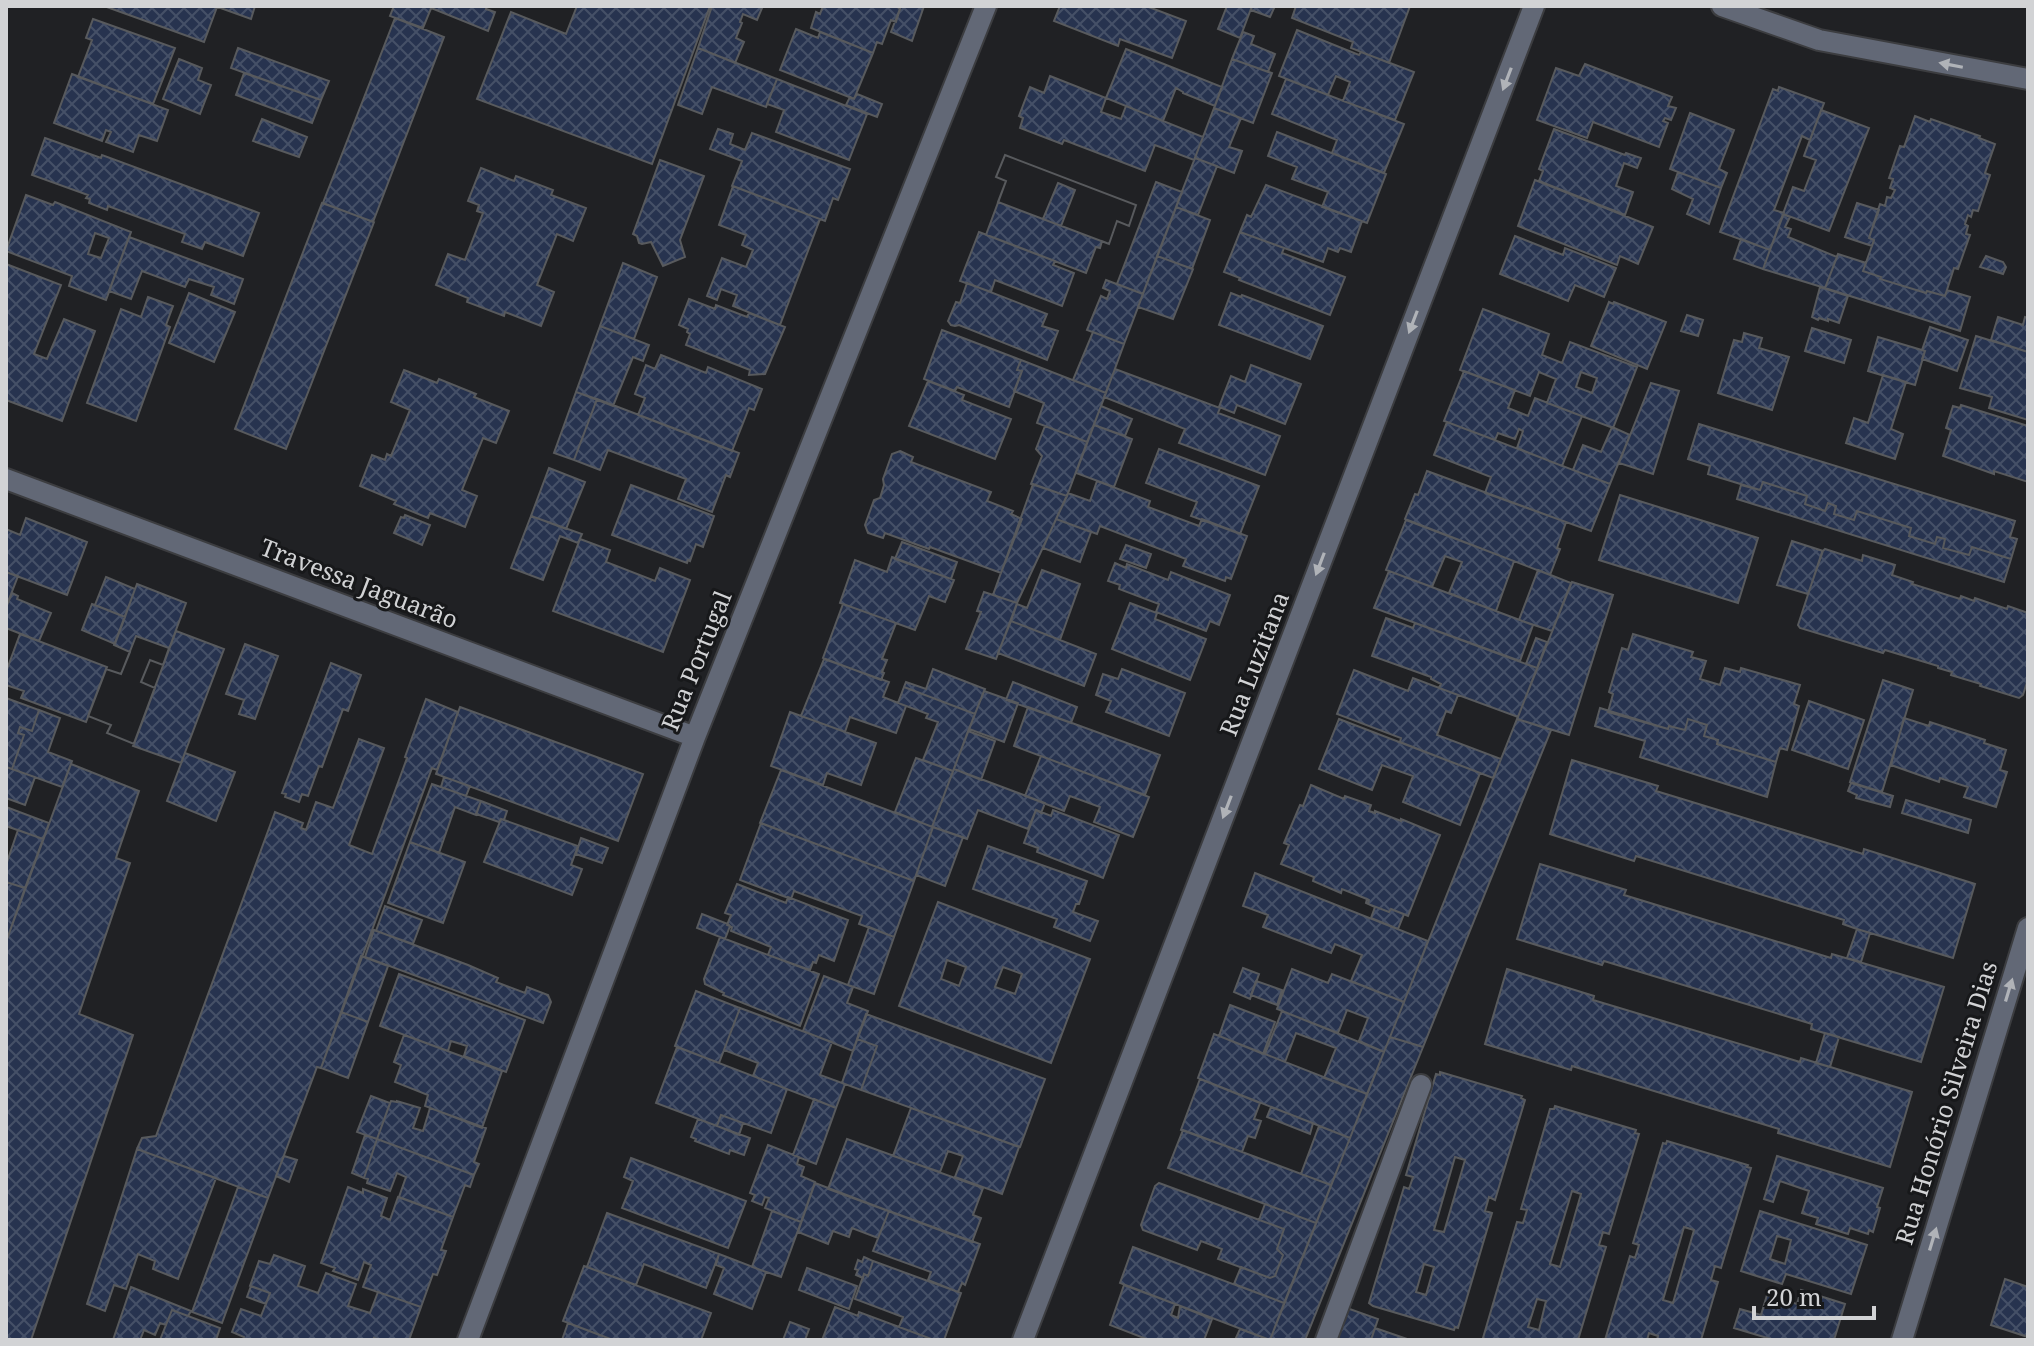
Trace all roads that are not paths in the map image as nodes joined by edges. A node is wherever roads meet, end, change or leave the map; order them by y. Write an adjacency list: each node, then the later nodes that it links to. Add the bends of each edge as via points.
1 (986, 6): 6 (street, Rua Portugal)
2 (1534, 6): 10 (street, Rua Luzitana, one-way to 10)
3 (1722, 6): 4 (street, one-way to 3, via 1819,40)
4 (2028, 79)
5 (6, 479): 6 (street, Travessa Jaguarão)
6 (695, 737): 9 (street, Rua Portugal)
7 (2028, 928): 12 (street, Rua Honório Silveira Dias, one-way to 7)
8 (1421, 1085): 11 (street)
9 (468, 1340)
10 (1023, 1340)
11 (1326, 1340)
12 (1902, 1340)

